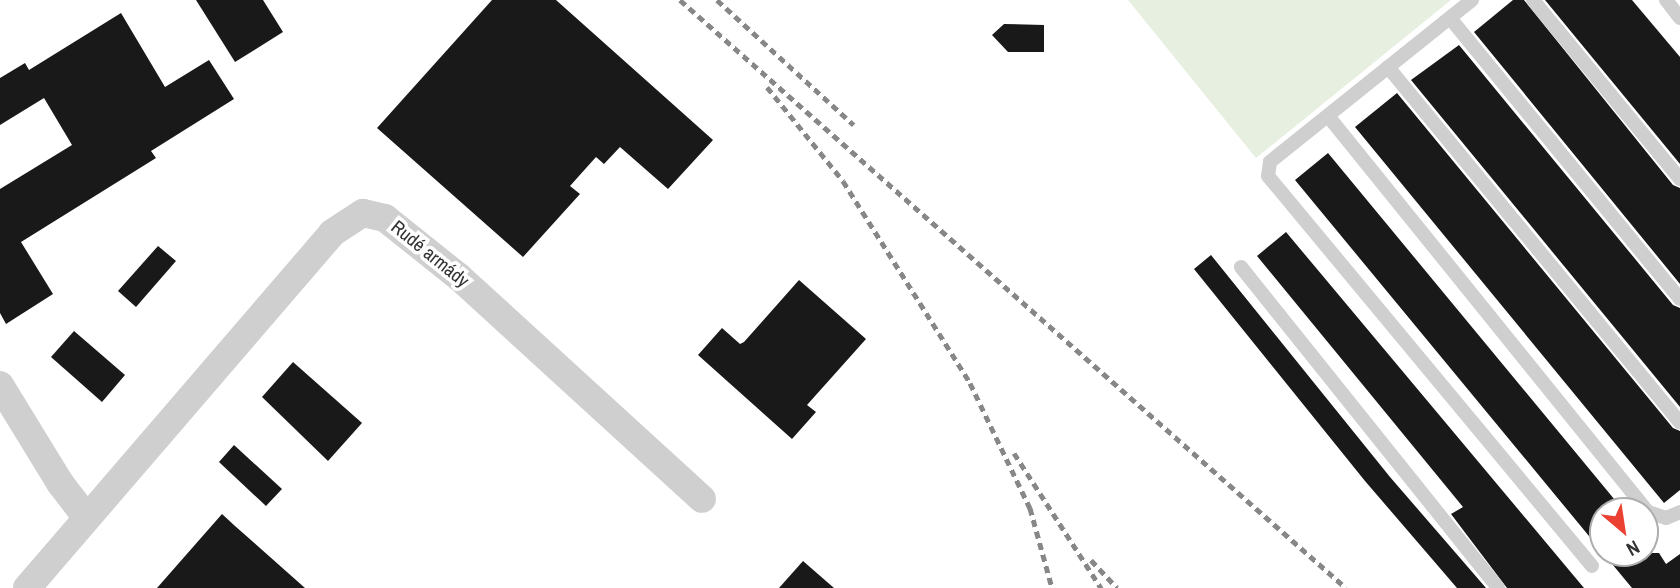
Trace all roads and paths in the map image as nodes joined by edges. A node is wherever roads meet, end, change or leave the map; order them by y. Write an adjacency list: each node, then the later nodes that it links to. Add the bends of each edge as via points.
1 (1472, 0): 4 (lane)
2 (1533, 0): 8 (lane)
3 (1666, 0): 5 (lane)
4 (1450, 18): 6 (lane); 10 (lane)
5 (1680, 18)
6 (1388, 67): 7 (lane); 12 (lane)
7 (1328, 116): 14 (lane, via 1648,512 1666,518); 16 (lane, via 1270,162 1268,176)
8 (1680, 179)
9 (1241, 267): 18 (lane)
10 (1680, 299)
11 (0, 385): 15 (street)
12 (1680, 422)
13 (702, 499): 15 (street, Rudé armády, via 459,277 385,218 363,213 332,233)
14 (1680, 512)
15 (87, 518): 17 (street, Rudé armády)
16 (1589, 562)
17 (27, 588)
18 (1498, 588)

